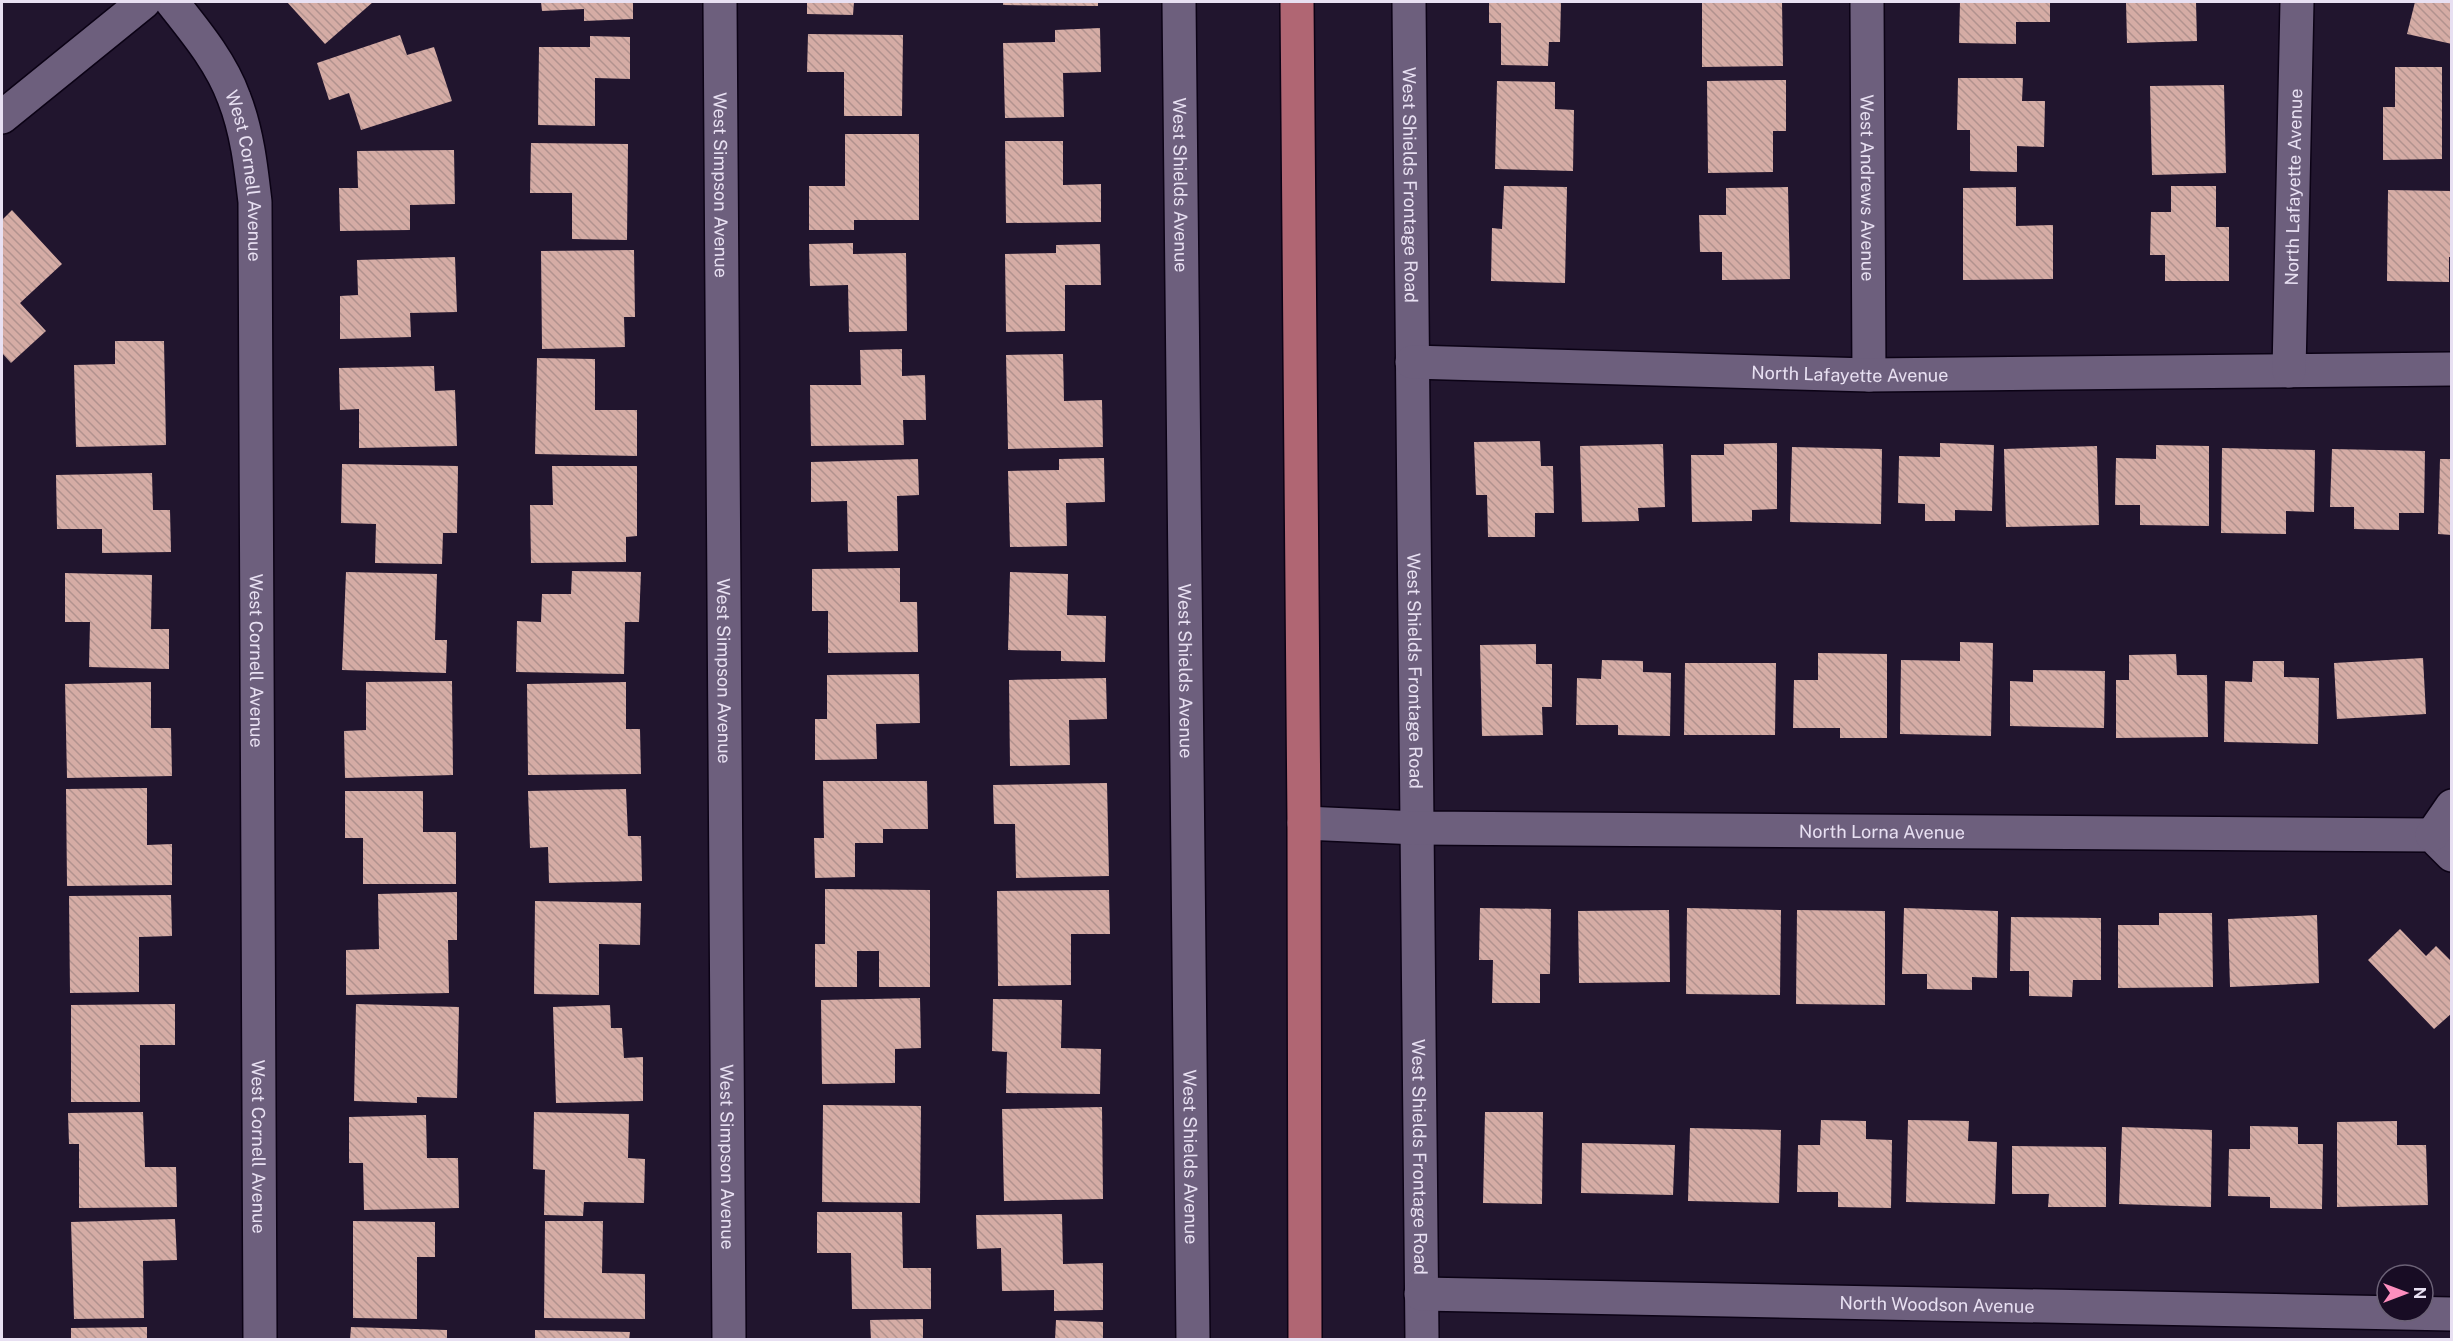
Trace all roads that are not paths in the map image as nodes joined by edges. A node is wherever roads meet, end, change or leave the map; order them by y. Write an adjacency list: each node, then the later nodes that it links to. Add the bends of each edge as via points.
1 (144, 2): 9 (street)
2 (172, 2): 20 (street, West Cornell Avenue, via 206,45 234,98 249,151 255,202)
3 (720, 2): 21 (street, West Simpson Avenue)
4 (1179, 2): 22 (street, West Shields Avenue)
5 (1297, 2): 15 (main road)
6 (1409, 2): 10 (street, West Shields Frontage Road)
7 (1867, 2): 13 (street, West Andrews Avenue)
8 (2297, 2): 12 (street, North Lafayette Avenue)
9 (2, 117)
10 (1412, 362): 13 (street, North Lafayette Avenue); 16 (street, West Shields Frontage Road)
11 (2451, 369): 12 (street, North Lafayette Avenue)
12 (2289, 371): 13 (street, North Lafayette Avenue)
13 (1869, 375)
14 (2451, 806): 17 (street)
15 (1304, 823): 16 (street, North Lorna Avenue); 23 (main road)
16 (1418, 828): 17 (street, North Lorna Avenue); 18 (street, West Shields Frontage Road)
17 (2442, 845)
18 (1421, 1294): 19 (street, North Woodson Avenue); 24 (street, West Shields Frontage Road)
19 (2451, 1314)
20 (260, 1340)
21 (729, 1340)
22 (1193, 1340)
23 (1305, 1340)
24 (1422, 1340)

